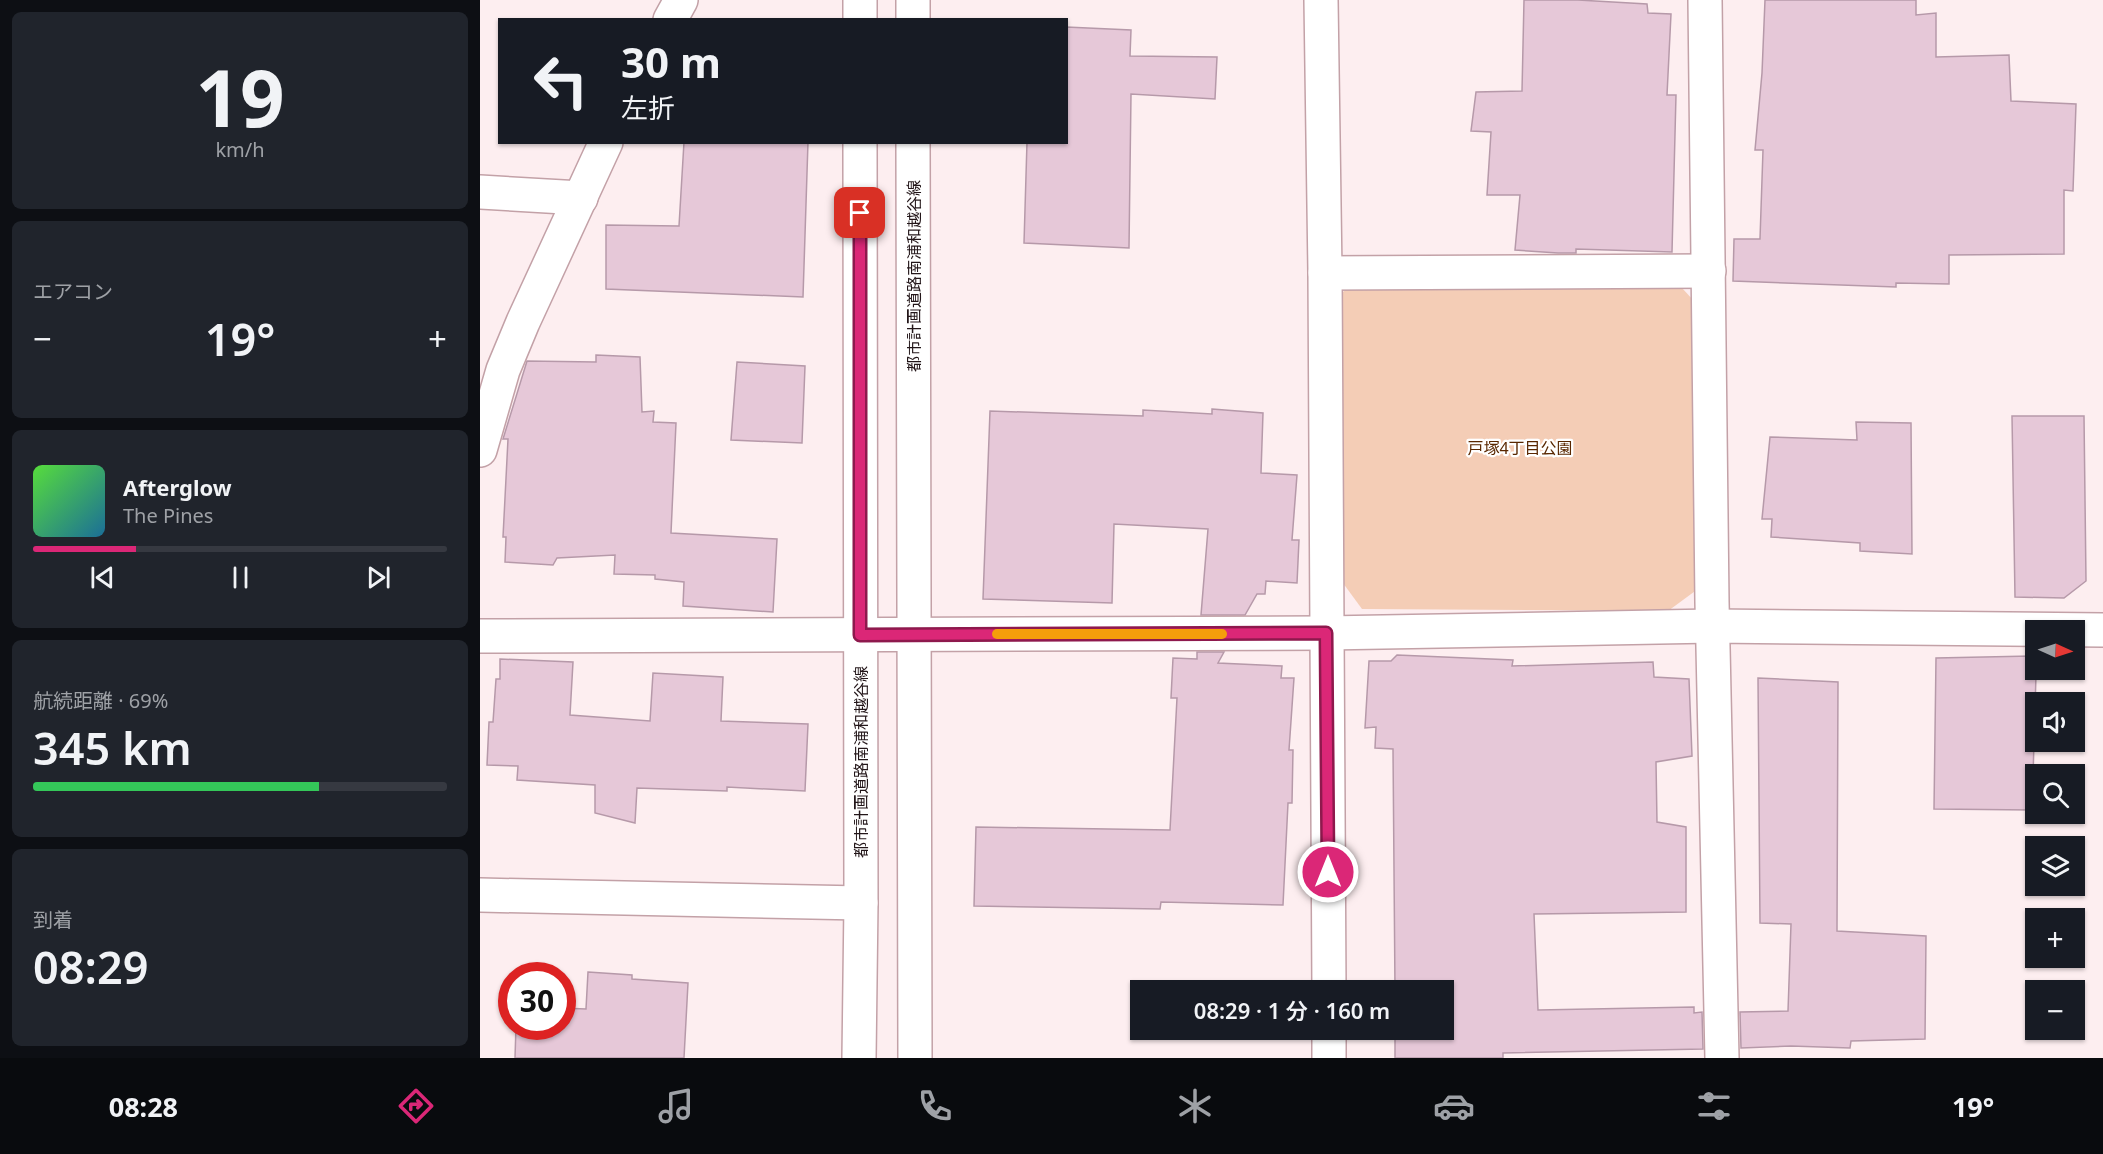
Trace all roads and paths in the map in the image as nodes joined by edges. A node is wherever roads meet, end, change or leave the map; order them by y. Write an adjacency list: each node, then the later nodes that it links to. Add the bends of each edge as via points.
1 (681, 0): 6 (street)
2 (860, 0): 7 (street)
3 (913, 0): 8 (street)
4 (1321, 0): 15 (street)
5 (1704, 0): 14 (street)
6 (671, 18)
7 (860, 18)
8 (913, 18)
9 (605, 144): 13 (street)
10 (860, 144): 20 (street, 都市計画道路南浦和越谷線)
11 (914, 144): 21 (street, 都市計画道路南浦和越谷線)
12 (480, 192): 13 (street)
13 (581, 198): 16 (street, via 503,370)
14 (1709, 271): 15 (street); 17 (street)
15 (1325, 273): 19 (street)
16 (480, 450)
17 (1713, 626): 18 (street); 19 (street); 30 (street)
18 (2103, 630)
19 (1326, 633): 21 (street); 25 (street)
20 (860, 635): 21 (street); 22 (street); 24 (street, 都市計画道路南浦和越谷線)
21 (915, 635): 28 (street, 都市計画道路南浦和越谷線)
22 (480, 636)
23 (480, 895): 24 (street)
24 (861, 903): 27 (street, 都市計画道路南浦和越谷線)
25 (1329, 980)
26 (1329, 1040): 29 (street)
27 (859, 1058)
28 (915, 1058)
29 (1329, 1058)
30 (1722, 1058)

